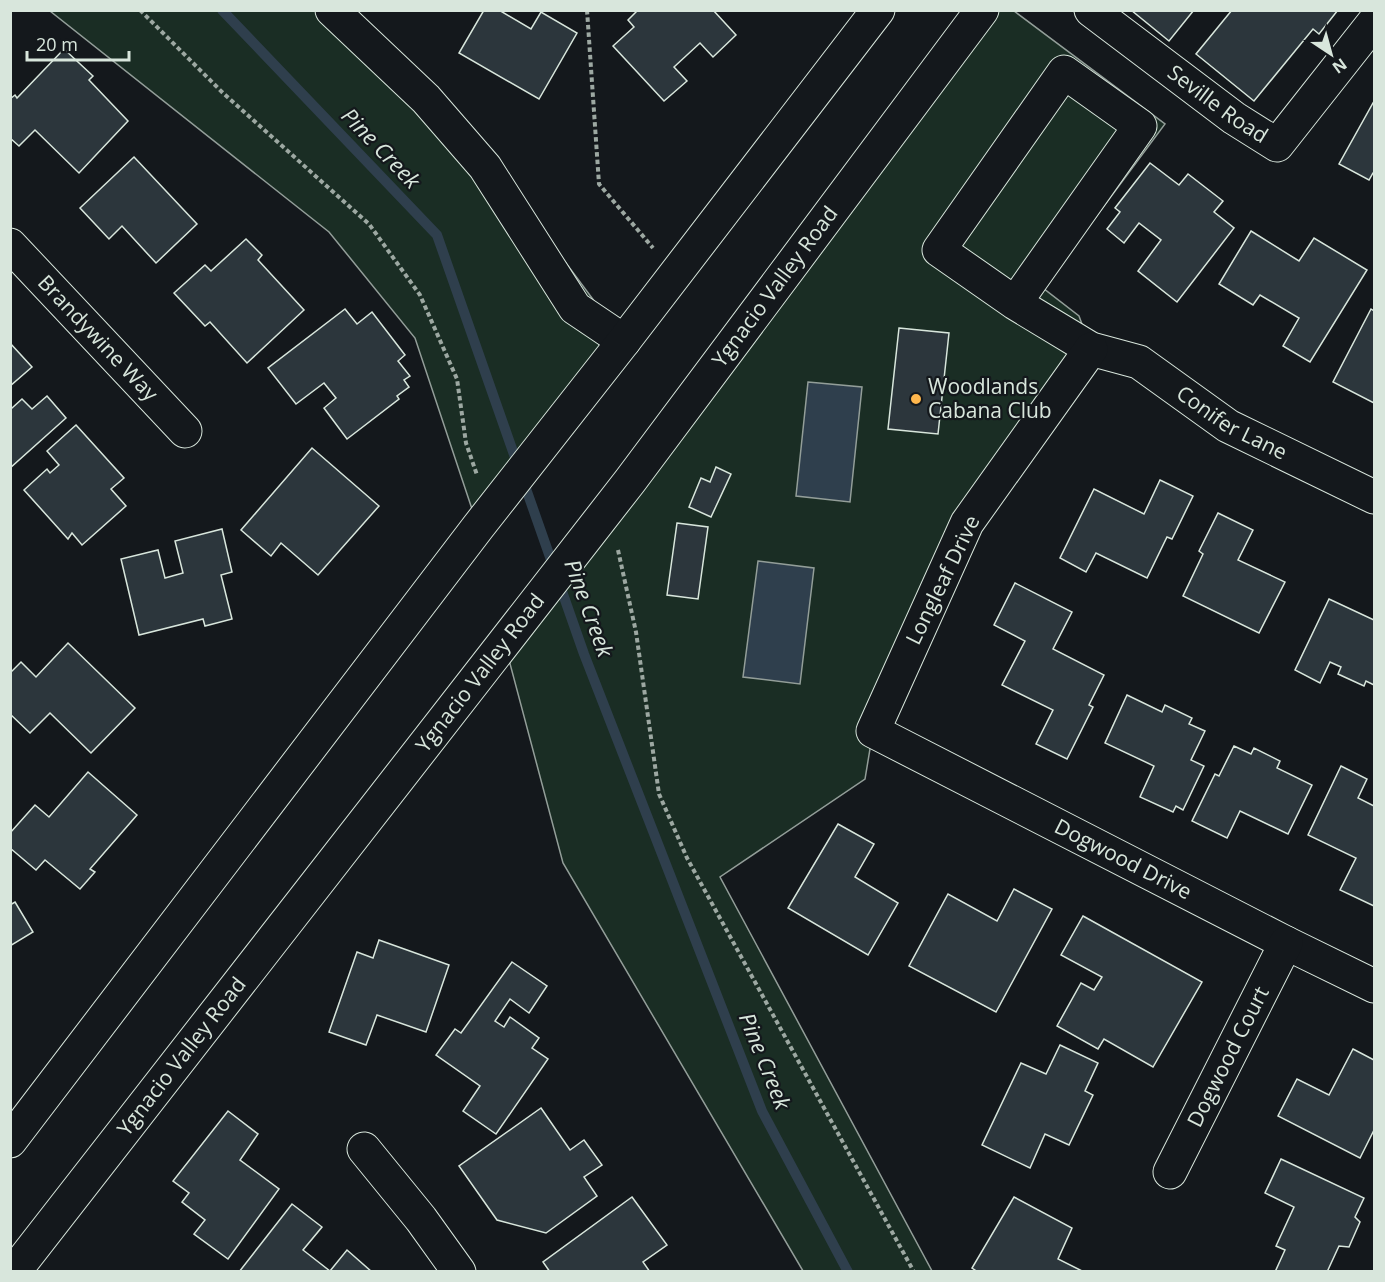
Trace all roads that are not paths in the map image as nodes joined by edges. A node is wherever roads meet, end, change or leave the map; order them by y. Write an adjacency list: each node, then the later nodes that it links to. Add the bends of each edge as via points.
1 (332, 10): 8 (main road, via 426,99 485,167 575,308)
2 (878, 10): 8 (main road)
3 (982, 10): 18 (main road, Ygnacio Valley Road, via 630,481)
4 (1091, 10): 5 (main road, Seville Road, via 1277,146)
5 (1374, 22)
6 (10, 245): 10 (main road, Brandywine Way)
7 (1015, 303): 7 (main road, Conifer Lane, via 1140,126 1064,72 939,250); 9 (main road, Conifer Lane)
8 (624, 341): 15 (main road)
9 (1091, 349): 11 (main road, Conifer Lane, via 1139,362 1228,426); 12 (main road, Longleaf Drive, via 967,523)
10 (185, 430)
11 (1374, 497)
12 (873, 731): 13 (main road, Dogwood Drive)
13 (1286, 943): 14 (main road, Dogwood Drive); 17 (main road, Dogwood Court)
14 (1374, 986)
15 (10, 1141)
16 (364, 1149): 19 (main road)
17 (1170, 1172)
18 (14, 1272)
19 (459, 1272)

